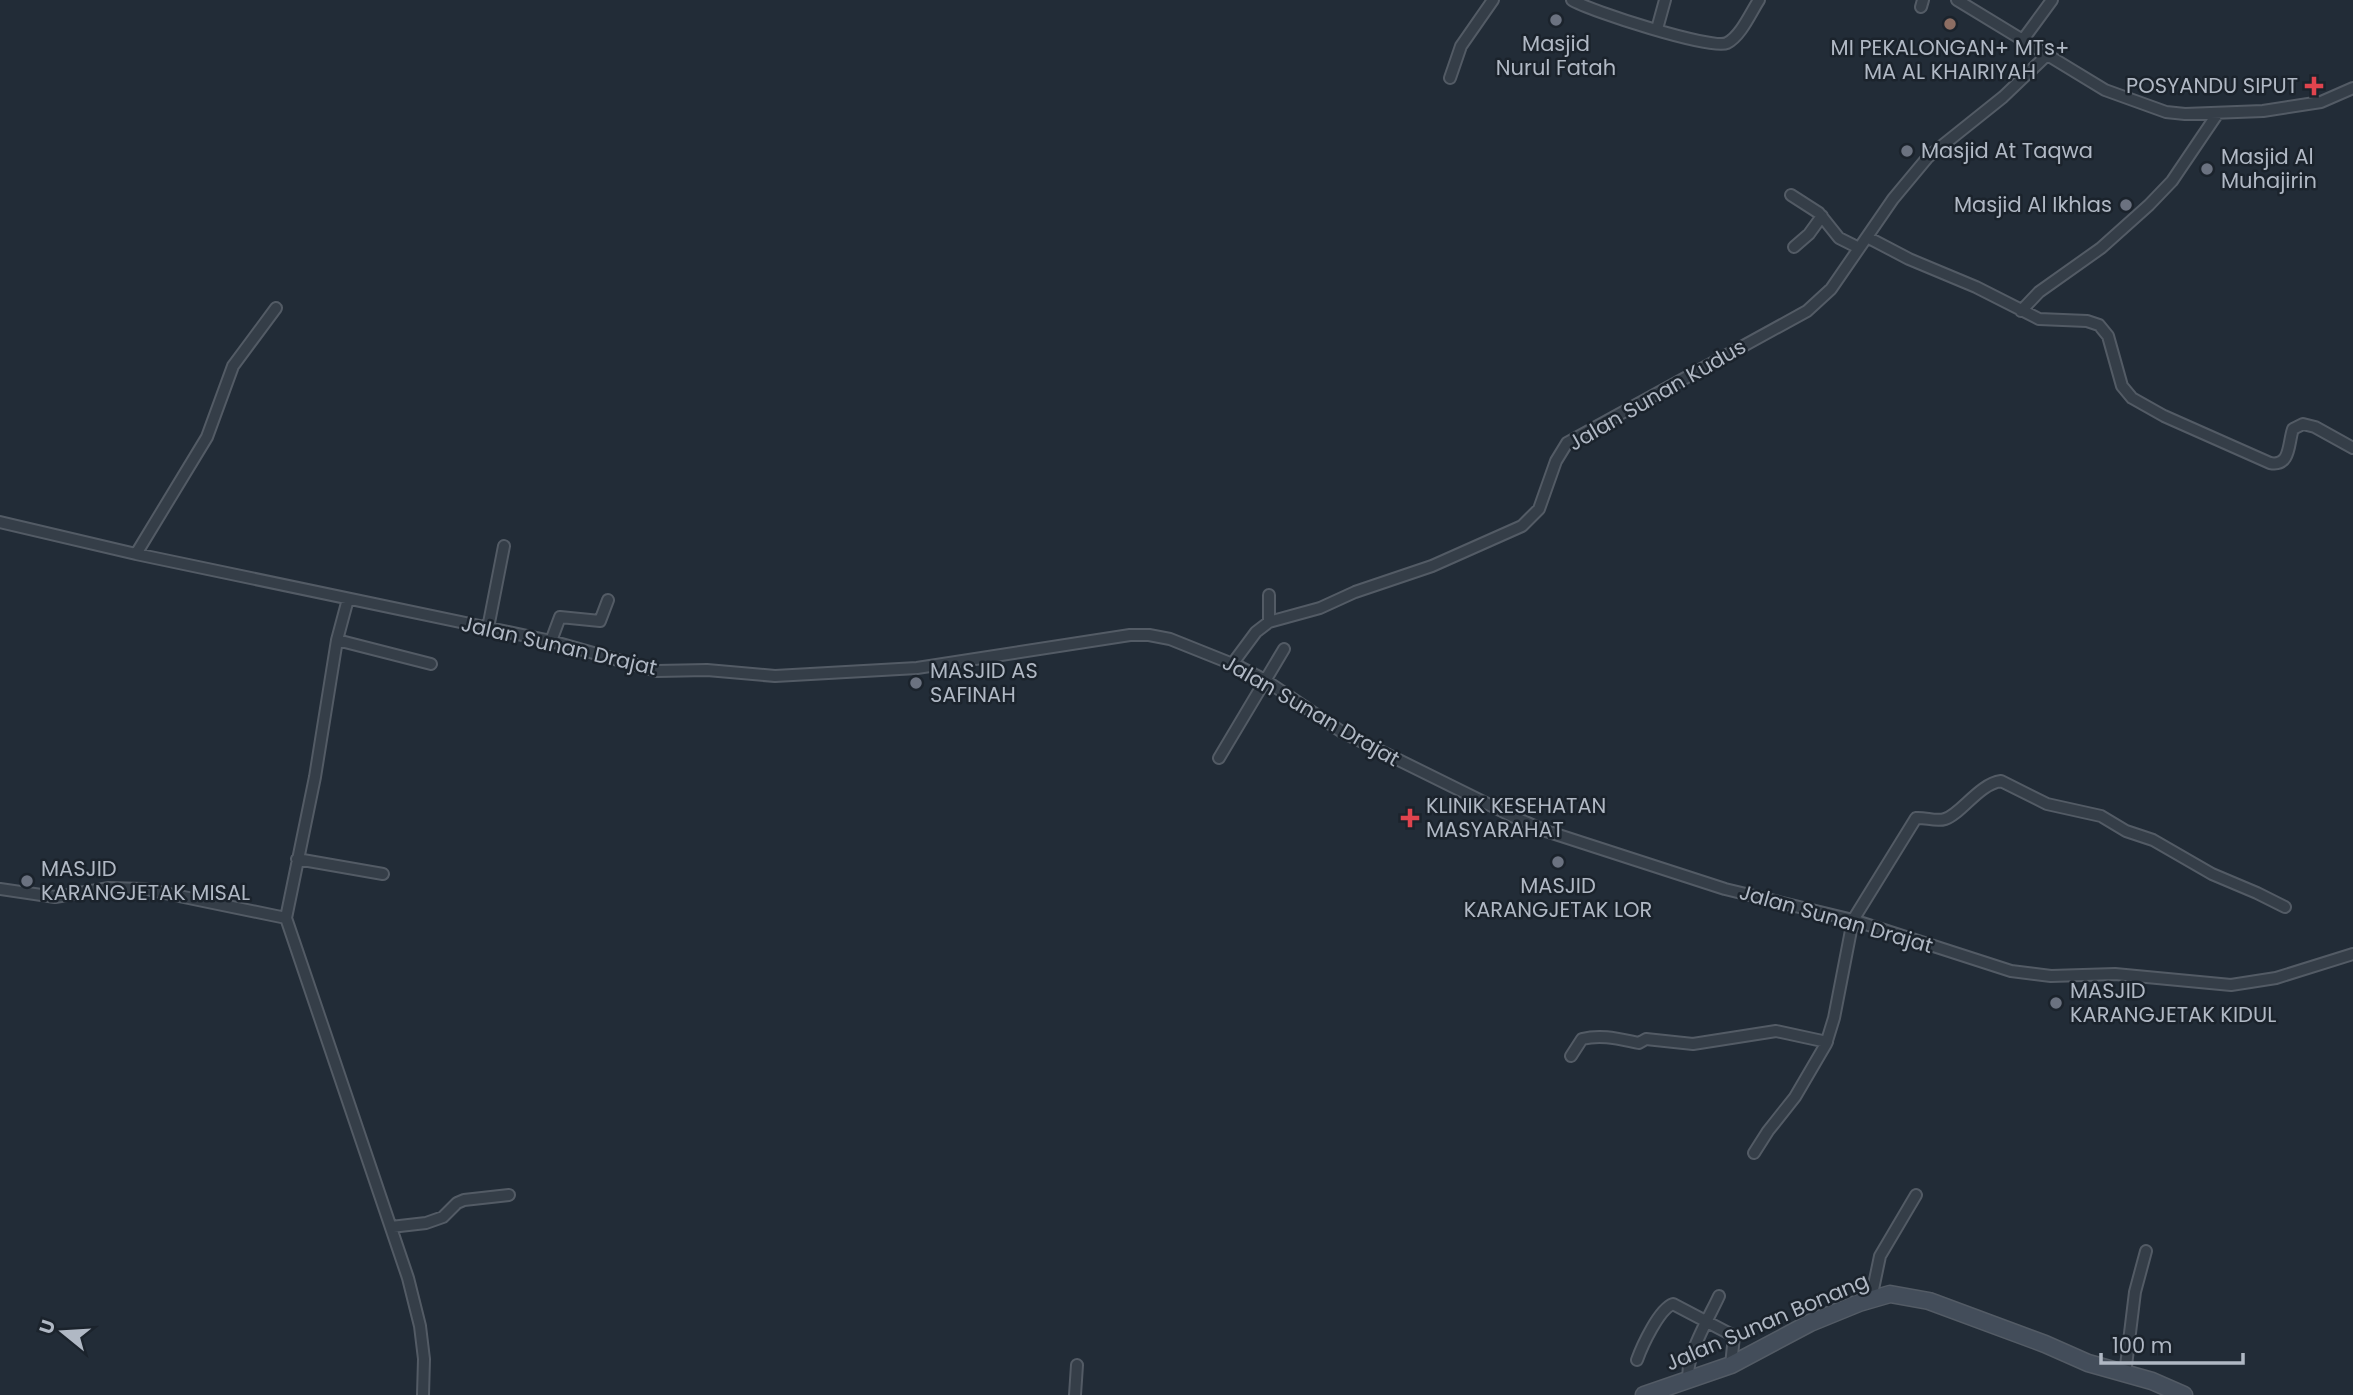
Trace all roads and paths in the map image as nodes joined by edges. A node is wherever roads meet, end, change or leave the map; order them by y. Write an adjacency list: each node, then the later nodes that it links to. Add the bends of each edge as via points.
1 (1493, 0): 10 (street, via 1461,46)
2 (1572, 0): 7 (street)
3 (1665, 0): 7 (street)
4 (1759, 0): 7 (street, via 1726,43)
5 (1957, 0): 8 (street)
6 (2052, 0): 8 (street)
7 (1657, 29)
8 (2022, 41): 9 (street)
9 (2046, 56): 12 (street, via 2134,102 2176,113); 15 (street, Jalan Sunan Kudus, via 1928,157)
10 (1450, 78)
11 (2353, 88): 12 (street, via 2307,105)
12 (2218, 113): 19 (street, via 2172,181 2101,248 2039,292)
13 (1791, 195): 14 (street)
14 (1822, 216): 16 (street); 17 (street, via 1839,238)
15 (1867, 237): 17 (street, Jalan Sunan Kudus); 19 (street)
16 (1794, 247)
17 (1859, 248): 27 (street, Jalan Sunan Kudus, via 1831,289 1807,311 1567,443 1539,509 1522,526 1432,566)
18 (276, 307): 23 (street, via 233,366 207,437)
19 (2021, 311): 20 (street, via 2046,321 2099,325 2108,336 2122,386 2132,398 2270,463 2283,461 2293,429 2303,424)
20 (2353, 447)
21 (0, 522): 23 (street, Jalan Sunan Drajat)
22 (504, 546): 28 (street)
23 (136, 554): 25 (street, Jalan Sunan Drajat)
24 (1269, 595): 27 (street)
25 (348, 598): 28 (street, Jalan Sunan Drajat); 29 (street)
26 (608, 600): 30 (street, via 600,621 560,617)
27 (1269, 622): 32 (street)
28 (488, 628): 30 (street, Jalan Sunan Drajat)
29 (337, 640): 33 (street); 36 (street)
30 (551, 641): 32 (street, Jalan Sunan Drajat, via 657,671 775,676 917,668 1139,635 1186,644)
31 (1284, 649): 34 (street)
32 (1233, 663): 34 (street, Jalan Sunan Drajat)
33 (430, 664)
34 (1265, 680): 35 (street); 41 (street, Jalan Sunan Drajat, via 1348,736 1546,831 1725,888)
35 (1219, 758)
36 (297, 859): 37 (street); 40 (street)
37 (383, 874)
38 (0, 889): 40 (street, via 55,897 136,888)
39 (2285, 907): 41 (street, via 2098,814 2047,804 1999,780 1948,818 1913,820)
40 (286, 918): 48 (street)
41 (1853, 920): 42 (street, Jalan Sunan Drajat, via 2011,971 2040,975 2115,974 2231,985 2276,978); 43 (street)
42 (2353, 954)
43 (1826, 1042): 44 (street, via 1776,1031 1693,1044 1597,1037 1582,1039); 45 (street)
44 (1571, 1056)
45 (1754, 1153)
46 (509, 1195): 48 (street, via 464,1200 443,1217)
47 (1916, 1195): 51 (street, via 1880,1256)
48 (391, 1227): 58 (street, via 420,1326)
49 (2146, 1251): 56 (street, via 2135,1292)
50 (1718, 1296): 52 (street)
51 (1871, 1299): 55 (street, Jalan Sunan Bonang, via 1810,1323); 56 (street, Jalan Sunan Bonang, via 1890,1294 1928,1301)
52 (1708, 1321): 53 (street, via 1668,1305); 55 (street, via 1734,1336); 57 (street, via 1690,1359)
53 (1637, 1360)
54 (1077, 1365): 59 (street)
55 (1731, 1365): 57 (street, Jalan Sunan Bonang)
56 (2125, 1374): 61 (street, Jalan Sunan Bonang)
57 (1689, 1381): 60 (street, Jalan Sunan Bonang)
58 (424, 1395)
59 (1076, 1395)
60 (1644, 1395)
61 (2184, 1395)

